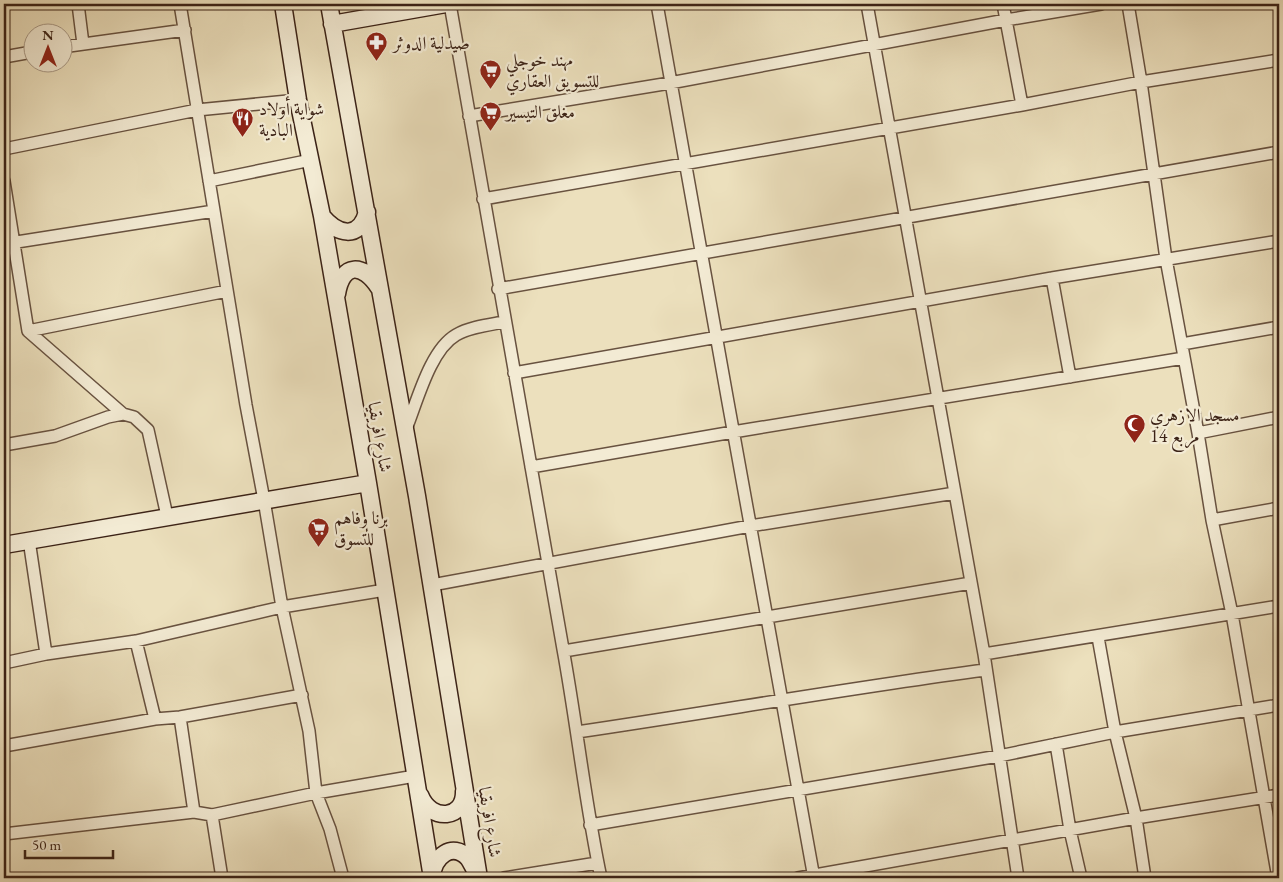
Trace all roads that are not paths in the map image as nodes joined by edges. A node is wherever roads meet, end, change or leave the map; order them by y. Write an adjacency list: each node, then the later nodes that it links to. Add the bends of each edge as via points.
1 (78, 4): 15 (street)
2 (180, 4): 14 (street)
3 (283, 4): 23 (street, شارع افريقيا)
4 (329, 4): 13 (street, شارع افريقيا)
5 (446, 4): 13 (street)
6 (450, 4): 26 (street)
7 (656, 4): 22 (street)
8 (867, 4): 17 (street)
9 (1003, 4): 12 (street)
10 (1102, 4): 12 (street)
11 (1128, 4): 21 (street)
12 (1006, 20): 17 (street); 24 (street)
13 (332, 24): 37 (street, شارع افريقيا)
14 (184, 30): 15 (street); 25 (street)
15 (83, 44): 16 (street)
16 (72, 46)
17 (874, 46): 22 (street); 27 (street)
18 (22, 54): 19 (street)
19 (4, 57)
20 (1279, 60): 21 (street)
21 (1141, 82): 24 (street); 32 (street)
22 (670, 83): 26 (street); 31 (street)
23 (298, 100): 25 (street); 30 (street, شارع افريقيا)
24 (1022, 105): 27 (street)
25 (196, 110): 28 (street); 34 (street)
26 (469, 116): 35 (street)
27 (889, 128): 31 (street); 39 (street)
28 (4, 149)
29 (1279, 152): 32 (street)
30 (311, 160): 34 (street); 38 (street, شارع افريقيا)
31 (684, 165): 35 (street); 42 (street)
32 (1154, 174): 39 (street); 43 (street)
33 (4, 181): 41 (street)
34 (209, 181): 36 (street)
35 (483, 199): 45 (street)
36 (214, 211): 41 (street); 47 (street)
37 (366, 212): 38 (street, via 360,226 348,232 339,231); 46 (street, شارع افريقيا)
38 (322, 216): 48 (street, شارع افريقيا)
39 (905, 218): 42 (street); 49 (street)
40 (1279, 241): 43 (street)
41 (9, 243): 52 (street)
42 (701, 253): 45 (street); 53 (street)
43 (1166, 259): 44 (street); 54 (street)
44 (1052, 278): 49 (street); 57 (street)
45 (498, 289): 50 (street)
46 (380, 290): 48 (street, via 370,275 349,271 340,280); 61 (street, شارع افريقيا)
47 (227, 291): 52 (street); 68 (street)
48 (336, 299): 66 (street, شارع افريقيا)
49 (920, 301): 53 (street); 58 (street)
50 (504, 322): 56 (street); 61 (street, via 465,331 445,343 430,367)
51 (1279, 327): 54 (street)
52 (28, 331): 59 (street)
53 (717, 338): 56 (street); 62 (street)
54 (1182, 344): 55 (street)
55 (1184, 358): 57 (street); 63 (street)
56 (514, 373): 65 (street)
57 (1070, 376): 58 (street)
58 (938, 399): 62 (street); 67 (street)
59 (123, 414): 64 (street, via 55,436); 70 (street, via 134,417 148,430)
60 (1279, 417): 63 (street)
61 (406, 431): 77 (street, شارع افريقيا)
62 (733, 432): 65 (street); 72 (street)
63 (1198, 433): 71 (street)
64 (4, 444)
65 (531, 467): 75 (street)
66 (368, 483): 68 (street); 78 (street, شارع افريقيا)
67 (955, 493): 72 (street); 76 (street)
68 (264, 500): 70 (street); 79 (street)
69 (1279, 508): 71 (street)
70 (167, 516): 73 (street)
71 (1212, 520): 81 (street)
72 (750, 526): 75 (street); 82 (street)
73 (29, 540): 74 (street); 86 (street)
74 (4, 544)
75 (547, 563): 77 (street); 85 (street)
76 (971, 583): 82 (street); 87 (street)
77 (432, 585): 102 (street, شارع افريقيا)
78 (385, 590): 79 (street); 101 (street, شارع افريقيا)
79 (282, 606): 84 (street); 90 (street)
80 (1279, 606): 81 (street)
81 (1232, 614): 83 (street); 93 (street)
82 (768, 616): 85 (street); 91 (street)
83 (1098, 637): 87 (street); 97 (street)
84 (136, 641): 86 (street); 95 (street)
85 (564, 650): 96 (street)
86 (46, 654): 88 (street)
87 (984, 654): 89 (street)
88 (4, 663)
89 (985, 670): 91 (street); 100 (street)
90 (302, 695): 94 (street); 104 (street)
91 (783, 701): 96 (street); 103 (street)
92 (1279, 705): 93 (street)
93 (1248, 710): 97 (street); 106 (street)
94 (180, 717): 95 (street); 107 (street)
95 (155, 719): 99 (street)
96 (577, 732): 110 (street)
97 (1115, 732): 98 (street); 109 (street)
98 (1056, 744): 100 (street); 111 (street)
99 (4, 746)
100 (999, 756): 103 (street); 113 (street)
101 (417, 783): 102 (street, via 427,808 439,814 458,808); 104 (street); 119 (street, شارع افريقيا)
102 (464, 788): 115 (street, شارع افريقيا)
103 (798, 790): 110 (street); 116 (street)
104 (316, 794): 108 (street); 118 (street, via 330,829)
105 (1279, 795): 106 (street)
106 (1264, 798): 109 (street); 126 (street)
107 (194, 812): 108 (street); 112 (street)
108 (212, 815): 117 (street)
109 (1136, 818): 111 (street); 125 (street)
110 (590, 825): 114 (street)
111 (1070, 830): 113 (street); 124 (street)
112 (4, 834)
113 (1012, 840): 116 (street); 123 (street)
114 (598, 863): 120 (street); 121 (street)
115 (478, 877): 119 (street, via 468,858 450,852 435,862)
116 (814, 877): 122 (street)
117 (222, 878)
118 (343, 878)
119 (432, 878)
120 (504, 878)
121 (601, 878)
122 (798, 878)
123 (1018, 878)
124 (1081, 878)
125 (1145, 878)
126 (1278, 878)

